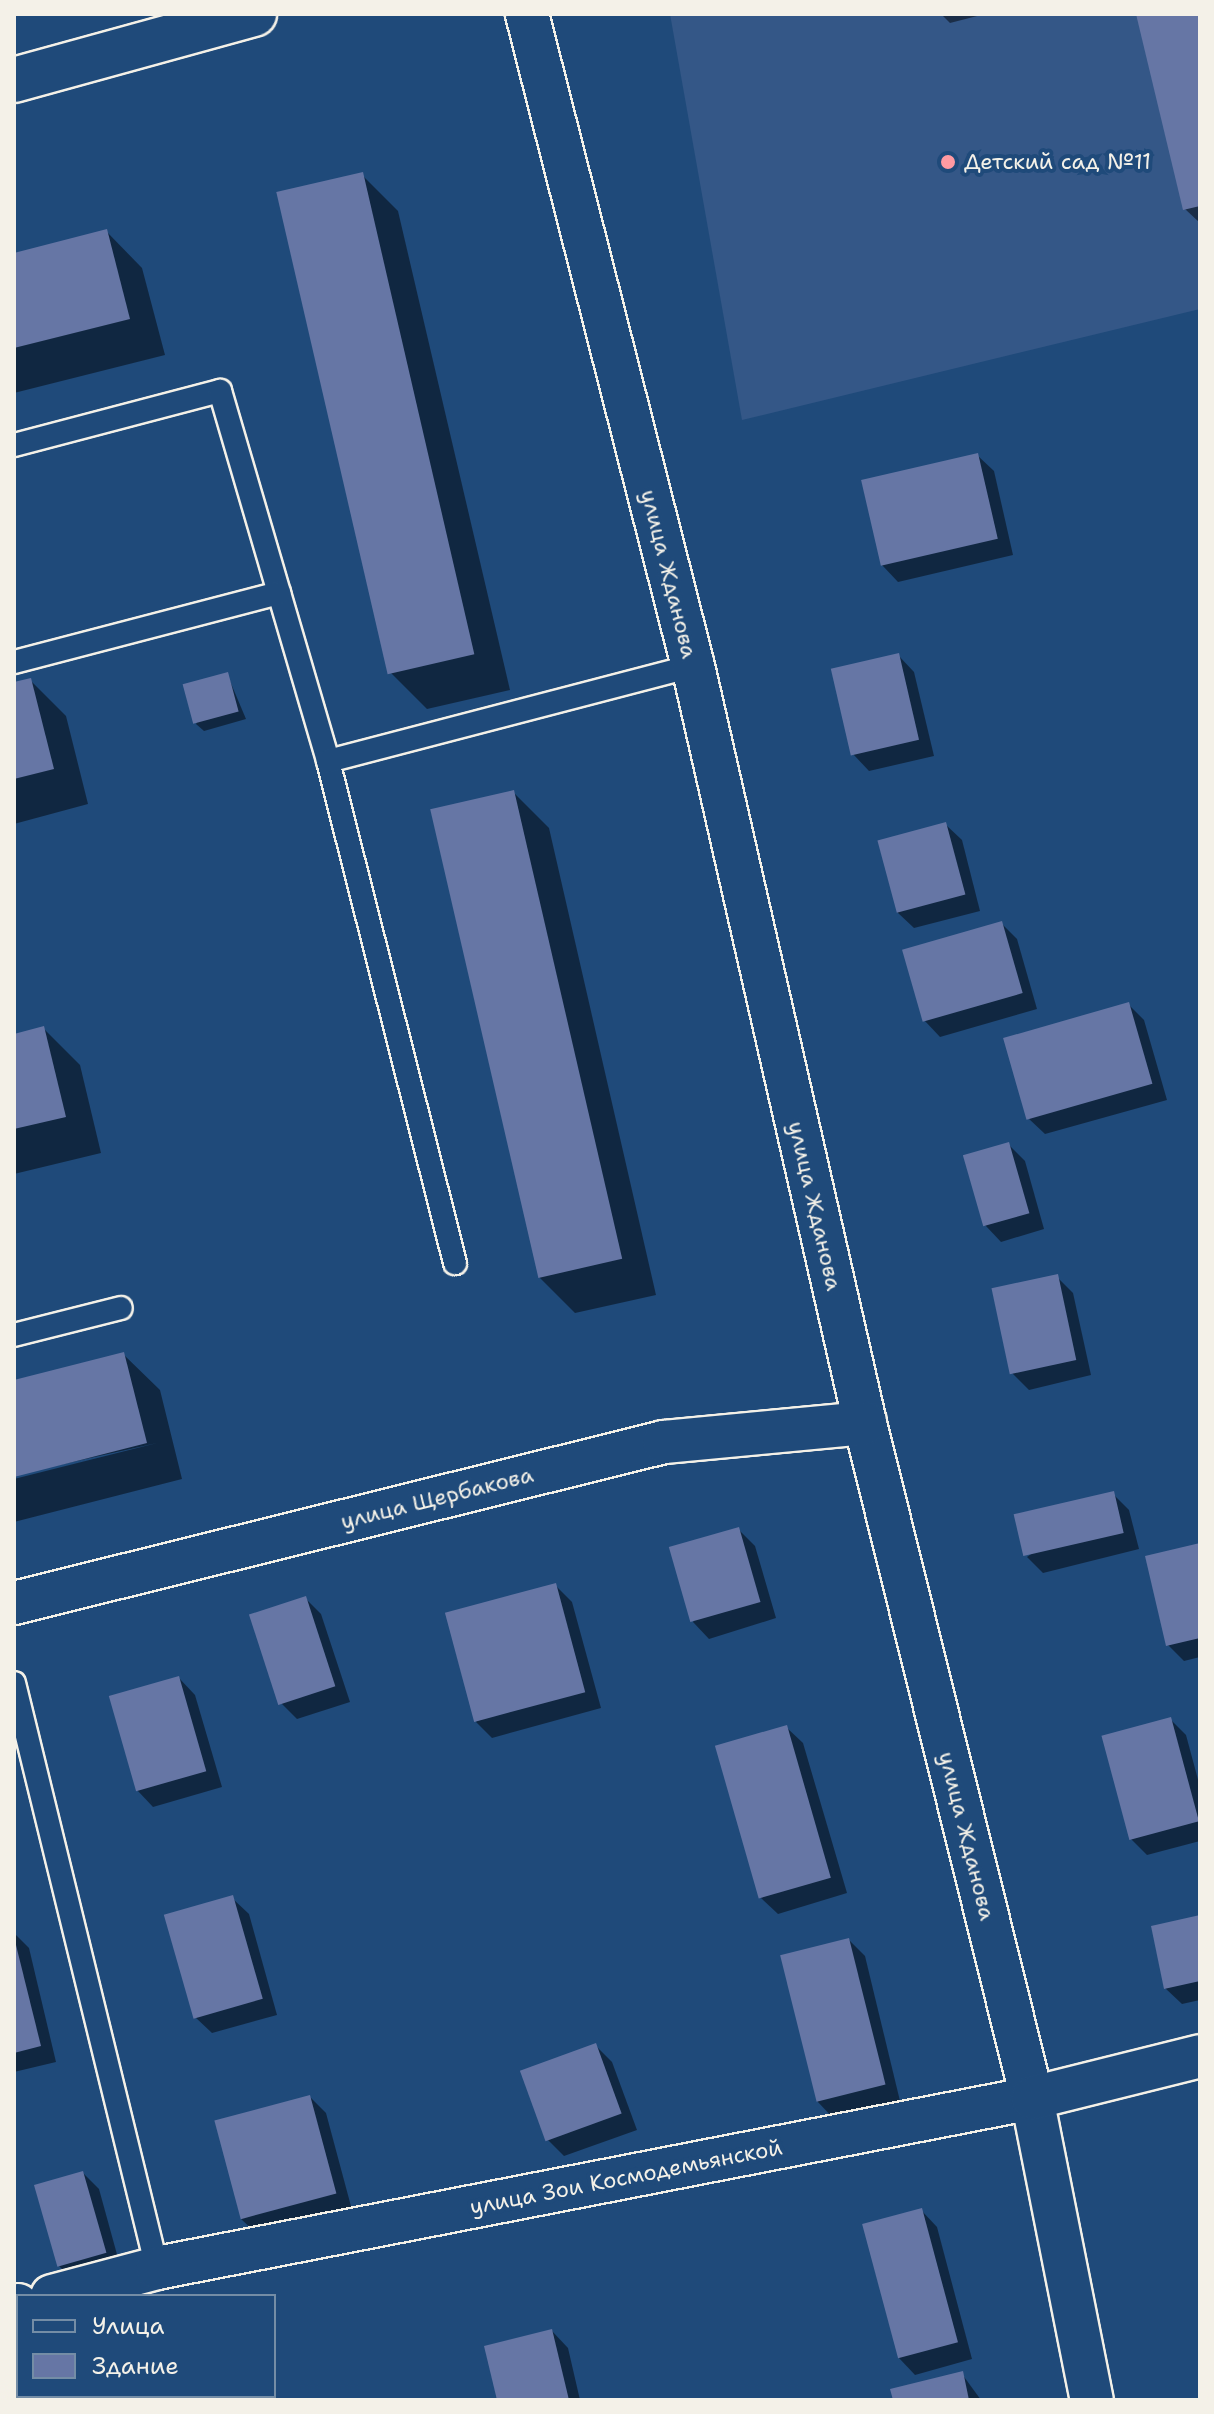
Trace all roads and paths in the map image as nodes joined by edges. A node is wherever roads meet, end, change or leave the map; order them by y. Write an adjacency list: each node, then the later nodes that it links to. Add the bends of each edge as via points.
1 (254, 14): 3 (street)
2 (527, 14): 7 (street, улица Жданова)
3 (14, 80)
4 (14, 445): 5 (lane, via 220,391)
5 (279, 593): 6 (lane); 8 (lane)
6 (14, 662)
7 (693, 666): 8 (lane); 12 (street, улица Жданова)
8 (328, 761): 9 (lane)
9 (455, 1263)
10 (121, 1308): 11 (lane)
11 (14, 1335)
12 (865, 1423): 13 (street, улица Щербакова, via 664,1442); 16 (street, улица Жданова)
13 (14, 1603)
14 (14, 1683): 17 (lane)
15 (1200, 2056): 16 (street, улица Зои Космодемьянской)
16 (1032, 2098): 17 (street, улица Зои Космодемьянской); 19 (street, улица Жданова)
17 (157, 2268): 18 (street, улица Зои Космодемьянской)
18 (60, 2294)
19 (1092, 2400)

